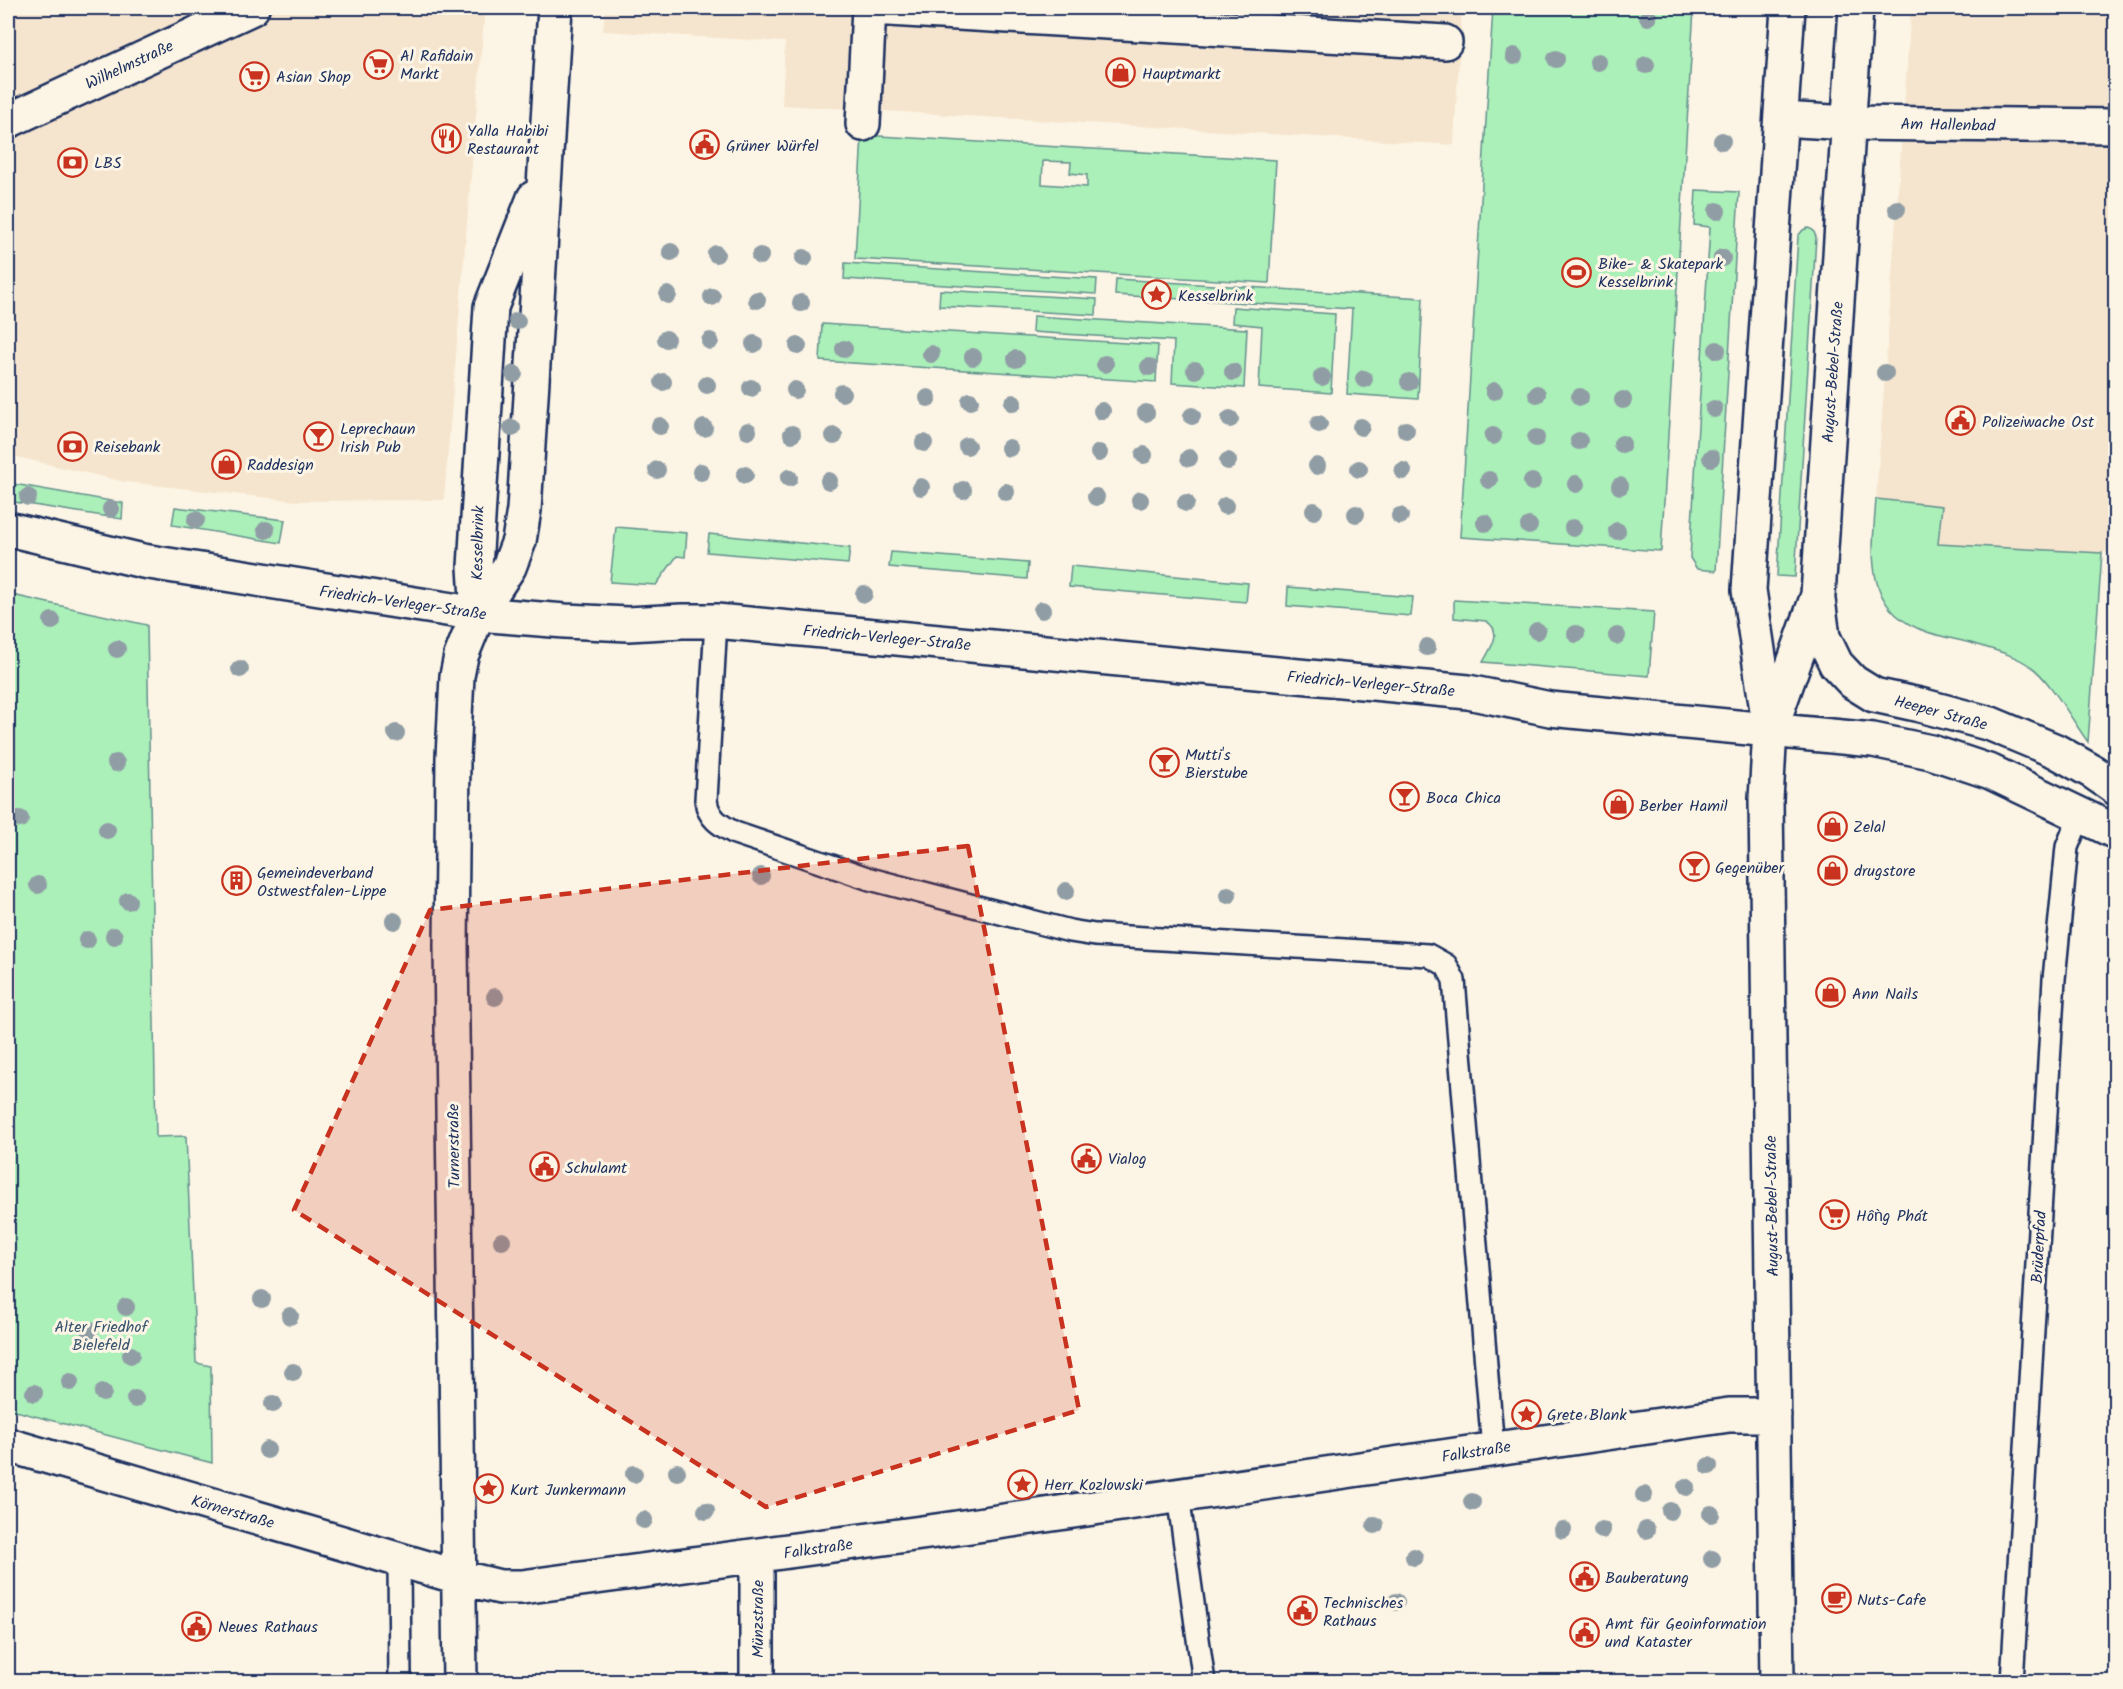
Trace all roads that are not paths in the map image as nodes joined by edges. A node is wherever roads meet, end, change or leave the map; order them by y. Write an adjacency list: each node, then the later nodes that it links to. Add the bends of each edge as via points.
1 (252, 8): 8 (street, Wilhelmstraße)
2 (555, 8): 12 (street, Kesselbrink)
3 (870, 8): 6 (street); 10 (street)
4 (1788, 8): 7 (street, August-Bebel-Straße)
5 (1856, 8): 9 (street, August-Bebel-Straße)
6 (1445, 42)
7 (1781, 118): 9 (street, Am Hallenbad); 17 (street, August-Bebel-Straße, via 1749,590)
8 (8, 122)
9 (1849, 123): 11 (street, Am Hallenbad); 14 (street, August-Bebel-Straße)
10 (863, 124)
11 (2115, 126)
12 (545, 170): 15 (street, Kesselbrink, via 491,307 475,567); 15 (street, Kesselbrink, via 524,510 519,541 509,567)
13 (8, 529): 15 (street, Friedrich-Verleger-Straße, via 143,561)
14 (1818, 595): 17 (street, August-Bebel-Straße); 18 (street, Heeper Straße, via 1823,637 1836,664 1853,682 1874,695 2013,733 2056,751)
15 (478, 614): 16 (street, Friedrich-Verleger-Straße, via 617,623); 27 (street, Turnerstraße, via 457,676 453,767 451,946)
16 (716, 621): 17 (street, Friedrich-Verleger-Straße, via 1468,692 1550,709); 23 (lane, via 705,800 711,817 722,827 870,879 1070,931 1428,955 1446,965 1454,980)
17 (1770, 730): 19 (street, via 1873,740 1931,752 1990,772); 21 (street, August-Bebel-Straße, via 1766,809)
18 (2115, 788)
19 (2080, 815): 20 (street); 33 (lane, Brüderpfad, via 2067,847 2054,978)
20 (2115, 832)
21 (1774, 1414): 23 (street, Falkstraße, via 1730,1414); 32 (street, August-Bebel-Straße)
22 (8, 1445): 26 (street, Körnerstraße)
23 (1493, 1449): 24 (street, Falkstraße)
24 (1178, 1495): 25 (street, Falkstraße); 31 (lane)
25 (757, 1557): 27 (street, Falkstraße, via 522,1587 500,1587); 30 (street, Münzstraße)
26 (399, 1560): 27 (street, Körnerstraße); 28 (lane)
27 (458, 1577): 29 (street, Turnerstraße)
28 (400, 1682)
29 (460, 1682)
30 (757, 1682)
31 (1204, 1682)
32 (1777, 1682)
33 (2012, 1682)

